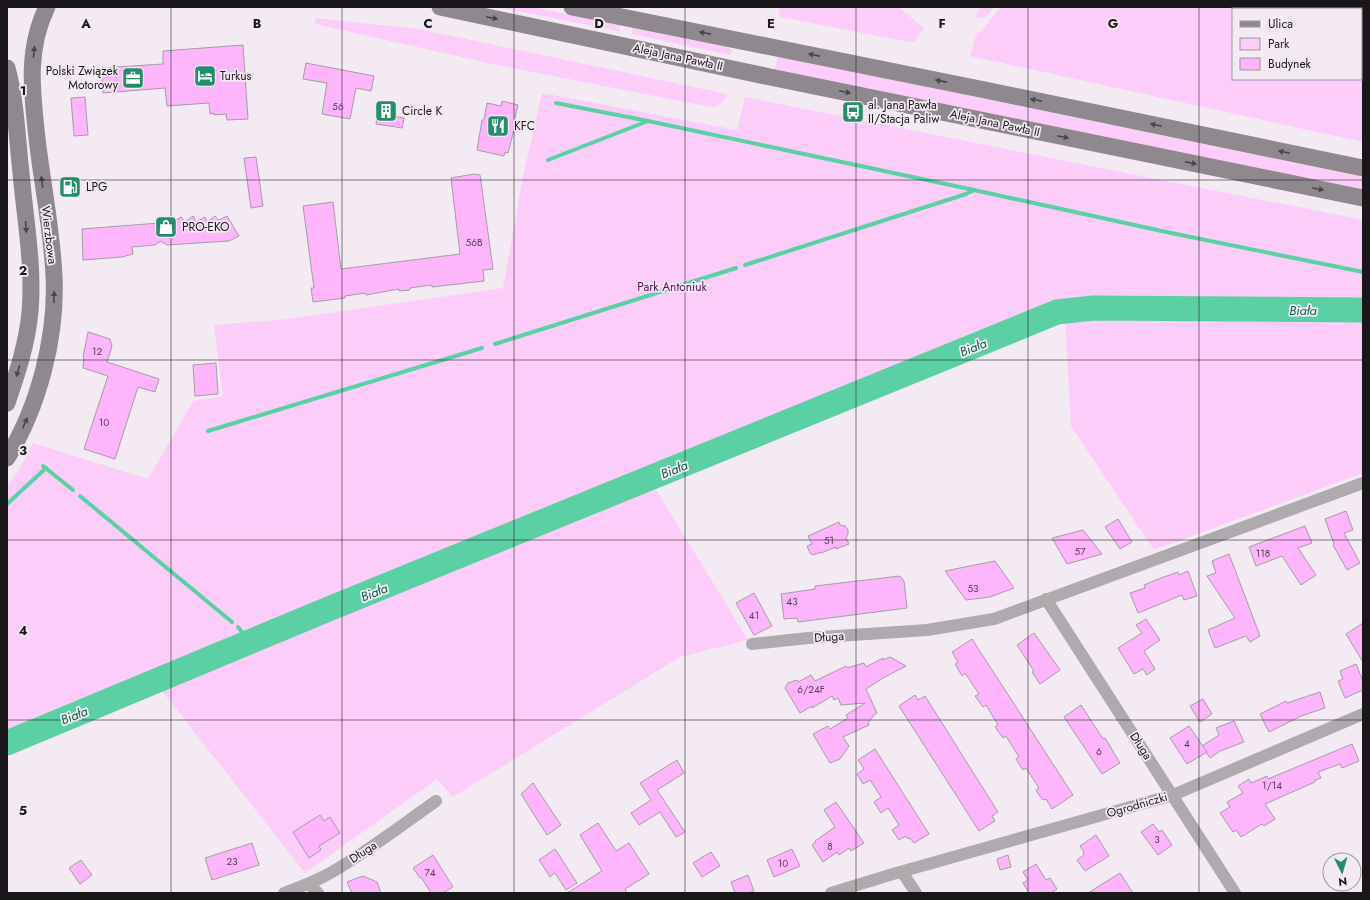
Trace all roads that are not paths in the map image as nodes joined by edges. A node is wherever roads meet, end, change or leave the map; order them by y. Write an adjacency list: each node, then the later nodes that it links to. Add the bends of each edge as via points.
1 (47, 7): 7 (main road, Wierzbowa, one-way to 1, via 34,47)
2 (440, 7): 5 (main road, Aleja Jana Pawła II, one-way to 5)
3 (572, 7): 4 (main road)
4 (620, 16): 5 (main road, via 627,29 623,38); 9 (main road, one-way to 4)
5 (615, 44): 10 (main road, Aleja Jana Pawła II, one-way to 10)
6 (7, 68): 8 (main road, Wierzbowa)
7 (34, 103): 8 (main road); 12 (main road, Wierzbowa, one-way to 7, via 30,412 44,370 53,314 54,276)
8 (14, 105): 11 (main road, Wierzbowa, one-way to 11, via 31,290 30,313 22,358)
9 (1363, 168)
10 (1363, 198)
11 (7, 404)
12 (7, 458)
13 (1363, 483): 14 (street, Długa)
14 (1046, 599): 15 (street, Długa, via 994,619 958,626); 17 (street, Długa)
15 (752, 644)
16 (1363, 714): 17 (street, Ogrodniczki)
17 (1173, 795): 19 (street, Ogrodniczki); 25 (street, Długa)
18 (436, 801): 20 (street, Długa, via 383,839)
19 (902, 872): 23 (street, Ogrodniczki); 24 (street)
20 (309, 884): 21 (street, Długa); 22 (street)
21 (284, 893)
22 (318, 893)
23 (831, 893)
24 (916, 893)
25 (1235, 893)

